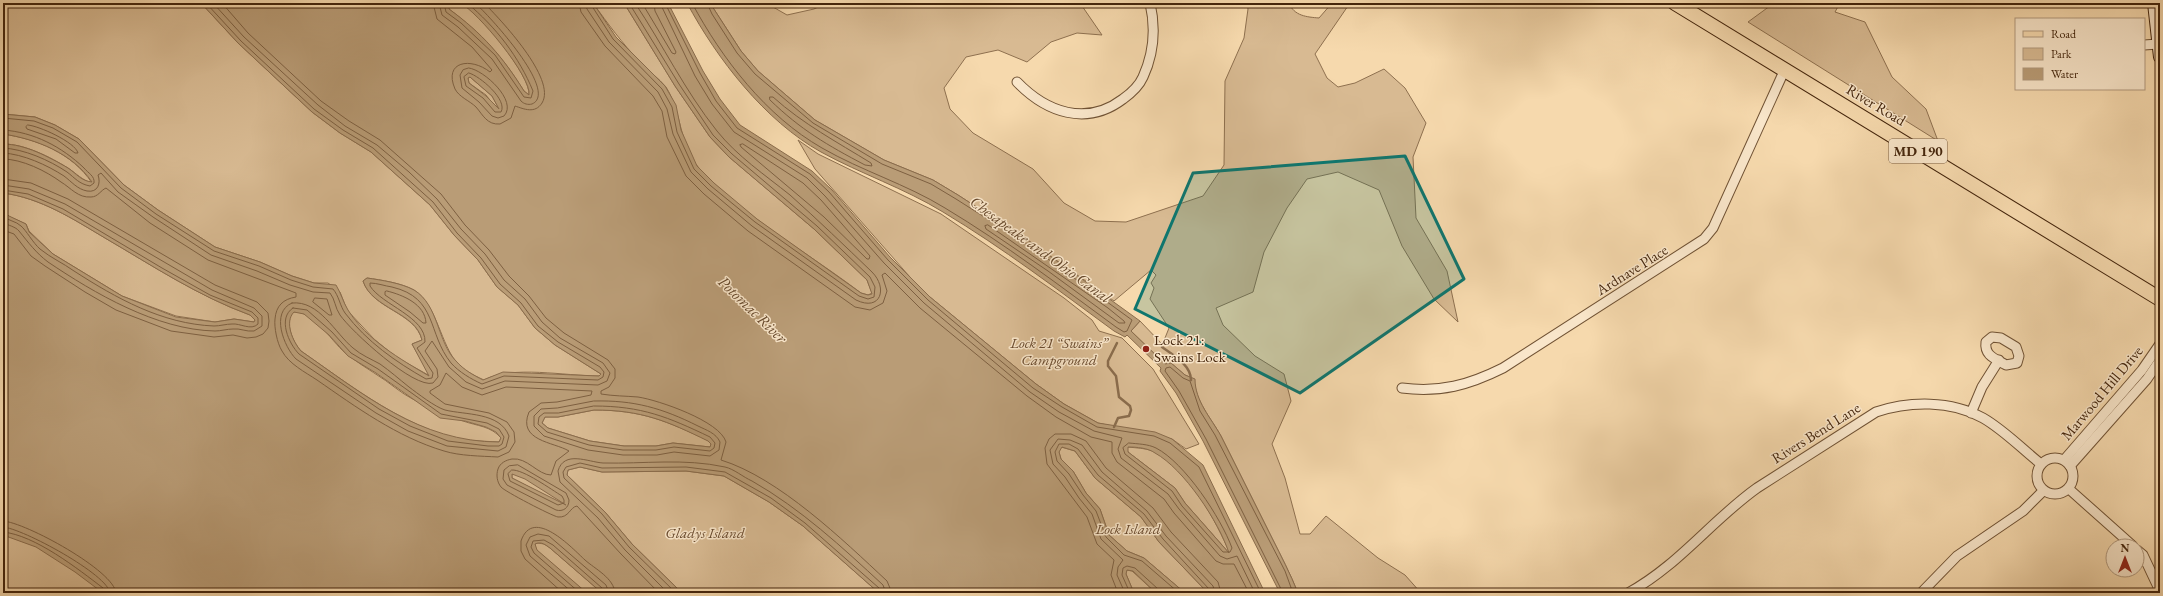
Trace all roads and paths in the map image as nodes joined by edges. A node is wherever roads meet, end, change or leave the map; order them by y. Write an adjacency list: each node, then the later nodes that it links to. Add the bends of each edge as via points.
1 (1150, 3): 8 (street, via 1154,23 1154,46 1143,78 1131,94 1115,105 1103,110 1069,114 1040,102)
2 (1675, 3): 7 (main road, River Road / MD 190)
3 (2154, 3): 4 (main road)
4 (2158, 44): 5 (street); 6 (main road)
5 (2145, 45)
6 (2160, 57)
7 (1785, 69): 9 (main road, River Road / MD 190); 13 (street, Ardnave Place, via 1719,216 1704,239 1504,368 1455,386 1425,391)
8 (1017, 82)
9 (2160, 299)
10 (2160, 344): 15 (street, Marwood Hill Drive)
11 (1999, 360): 14 (street, via 1982,387)
12 (2160, 360): 15 (street, Marwood Hill Drive, via 2147,379)
13 (1402, 388)
14 (1971, 413): 16 (street, Rivers Bend Lane, via 1984,418); 22 (street, Rivers Bend Lane, via 1926,404 1890,407 1876,412 1739,501 1660,573)
15 (2067, 463): 16 (street, via 2052,458); 17 (street, via 2073,478)
16 (2041, 464): 18 (street, via 2036,478)
17 (2068, 489): 18 (street, via 2056,495); 19 (street)
18 (2043, 491): 23 (street, via 2023,511 1957,556)
19 (2124, 538)
20 (2145, 557): 21 (street)
21 (2160, 591)
22 (1628, 593)
23 (1922, 593)

